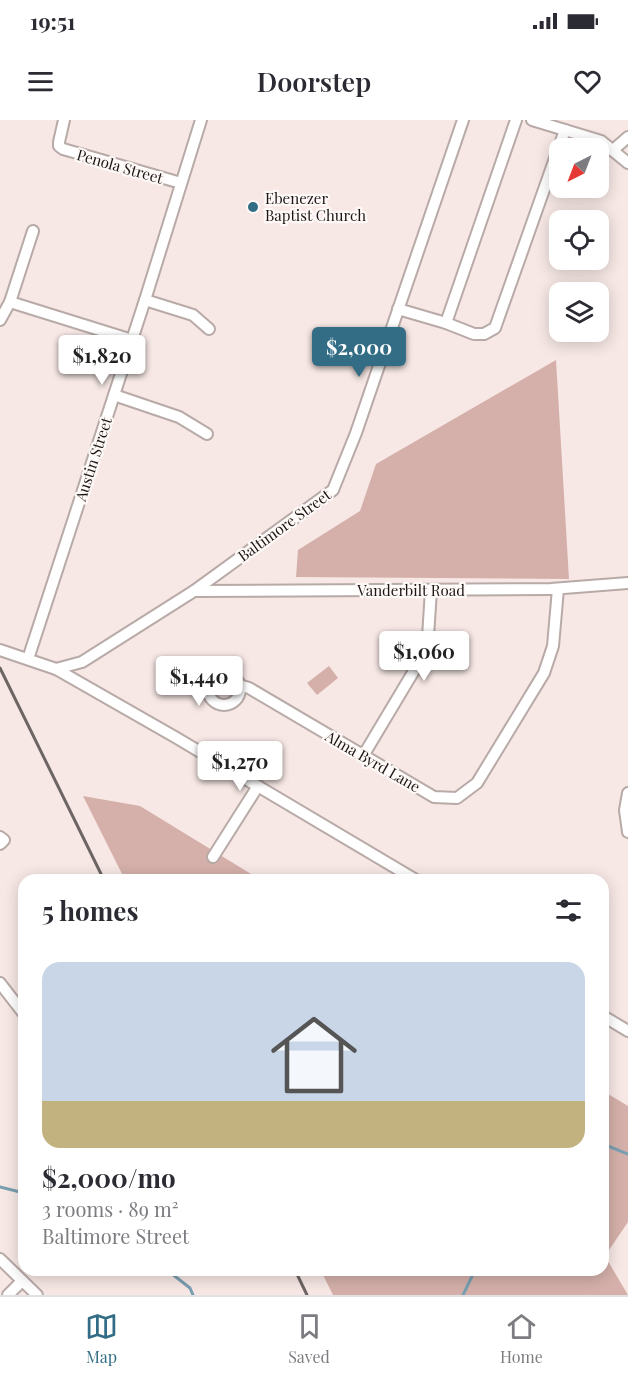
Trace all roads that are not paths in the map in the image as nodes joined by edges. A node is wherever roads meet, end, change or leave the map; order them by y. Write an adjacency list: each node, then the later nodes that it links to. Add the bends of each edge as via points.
1 (64, 120): 10 (street, Penola Street, via 59,146)
2 (201, 120): 10 (street, Austin Street)
3 (463, 120): 14 (street, Baltimore Street)
4 (516, 120): 16 (street)
5 (532, 120): 6 (street)
6 (565, 130): 8 (street, via 601,141); 16 (street, via 495,328 474,334)
7 (628, 137): 8 (street)
8 (613, 150): 9 (street)
9 (628, 163)
10 (181, 183): 12 (street, Austin Street)
11 (33, 231): 13 (street)
12 (145, 300): 17 (street, via 193,315); 18 (street, Austin Street)
13 (10, 302): 15 (street); 18 (street)
14 (398, 309): 16 (street); 24 (street, Baltimore Street, via 333,490)
15 (0, 320)
16 (446, 323)
17 (209, 329)
18 (132, 340): 19 (street, Austin Street)
19 (114, 395): 20 (street, via 179,417); 26 (street, Austin Street)
20 (207, 434)
21 (628, 583): 22 (street, Vanderbilt Road)
22 (558, 589): 23 (street, Vanderbilt Road); 29 (street, Alma Byrd Lane, via 553,646 544,673 477,783 457,798 434,797)
23 (431, 590): 24 (street, Vanderbilt Road); 29 (street, via 424,654)
24 (194, 591): 27 (street, Baltimore Street, via 82,662)
25 (0, 650): 26 (street)
26 (28, 659): 27 (street)
27 (56, 669): 30 (street)
28 (239, 685): 29 (street, Alma Byrd Lane)
29 (363, 756)
30 (258, 786): 33 (street); 34 (street)
31 (628, 793): 32 (street)
32 (628, 832)
33 (213, 857)
34 (406, 874)
35 (0, 983): 36 (street)
36 (18, 1006)
37 (609, 1020): 38 (street)
38 (628, 1031)
39 (0, 1259): 40 (street)
40 (22, 1281): 41 (street); 42 (street)
41 (8, 1295)
42 (38, 1295)

